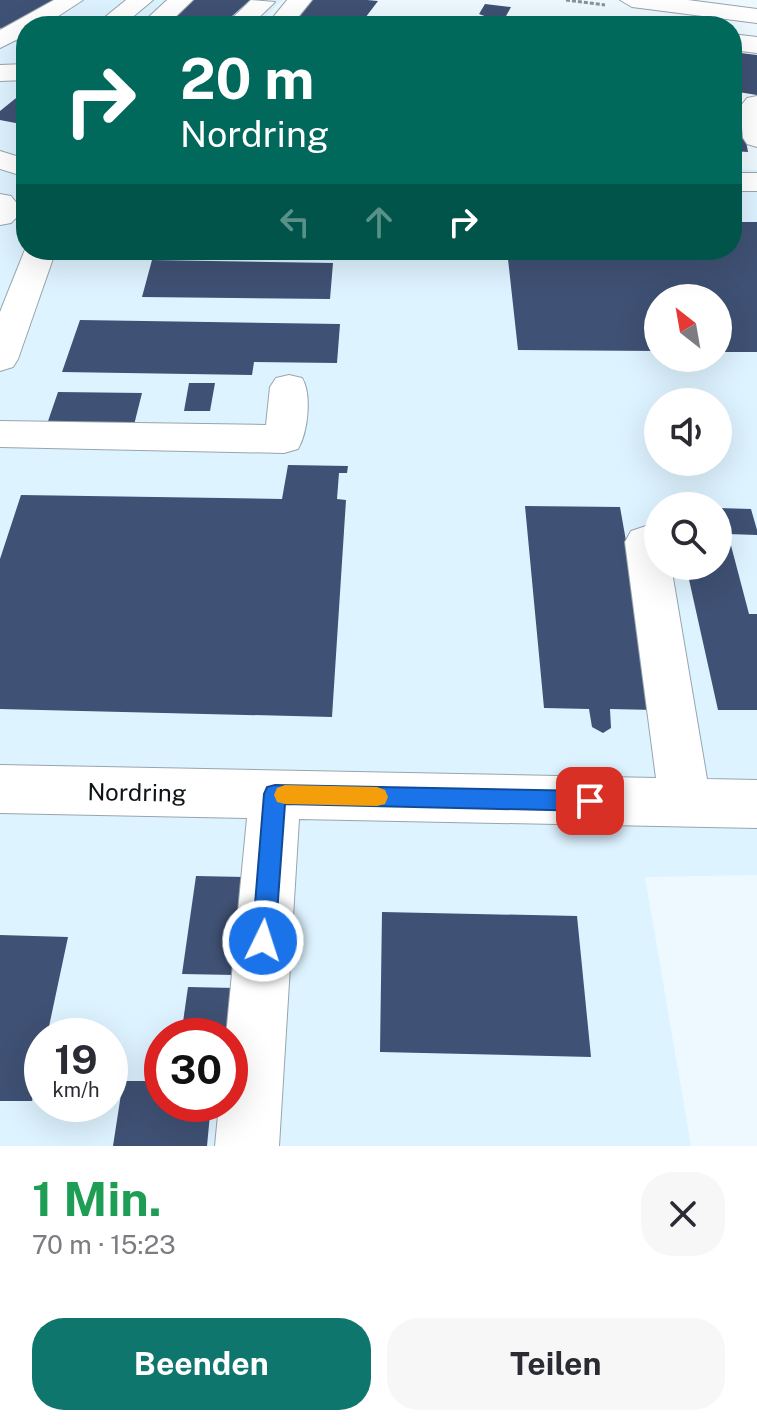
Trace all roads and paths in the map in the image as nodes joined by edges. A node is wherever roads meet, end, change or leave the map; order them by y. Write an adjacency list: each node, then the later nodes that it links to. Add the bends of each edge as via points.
1 (71, 0): 7 (street)
2 (141, 0): 8 (street)
3 (181, 0): 9 (street)
4 (300, 0): 11 (street)
5 (632, 0): 12 (street)
6 (263, 2): 10 (street)
7 (43, 16)
8 (119, 16)
9 (163, 16)
10 (247, 16)
11 (286, 16)
12 (757, 16)
13 (757, 102): 14 (street)
14 (757, 138)
15 (0, 203): 16 (street, via 7,211)
16 (0, 216)
17 (33, 260): 18 (street)
18 (12, 293): 19 (street)
19 (0, 359)
20 (289, 387): 21 (street, via 284,439)
21 (0, 434)
22 (652, 580): 25 (street)
23 (0, 789): 24 (street, Nordring)
24 (275, 794): 25 (street, Nordring); 27 (street)
25 (685, 803): 26 (street, Nordring)
26 (757, 804)
27 (247, 1146)

